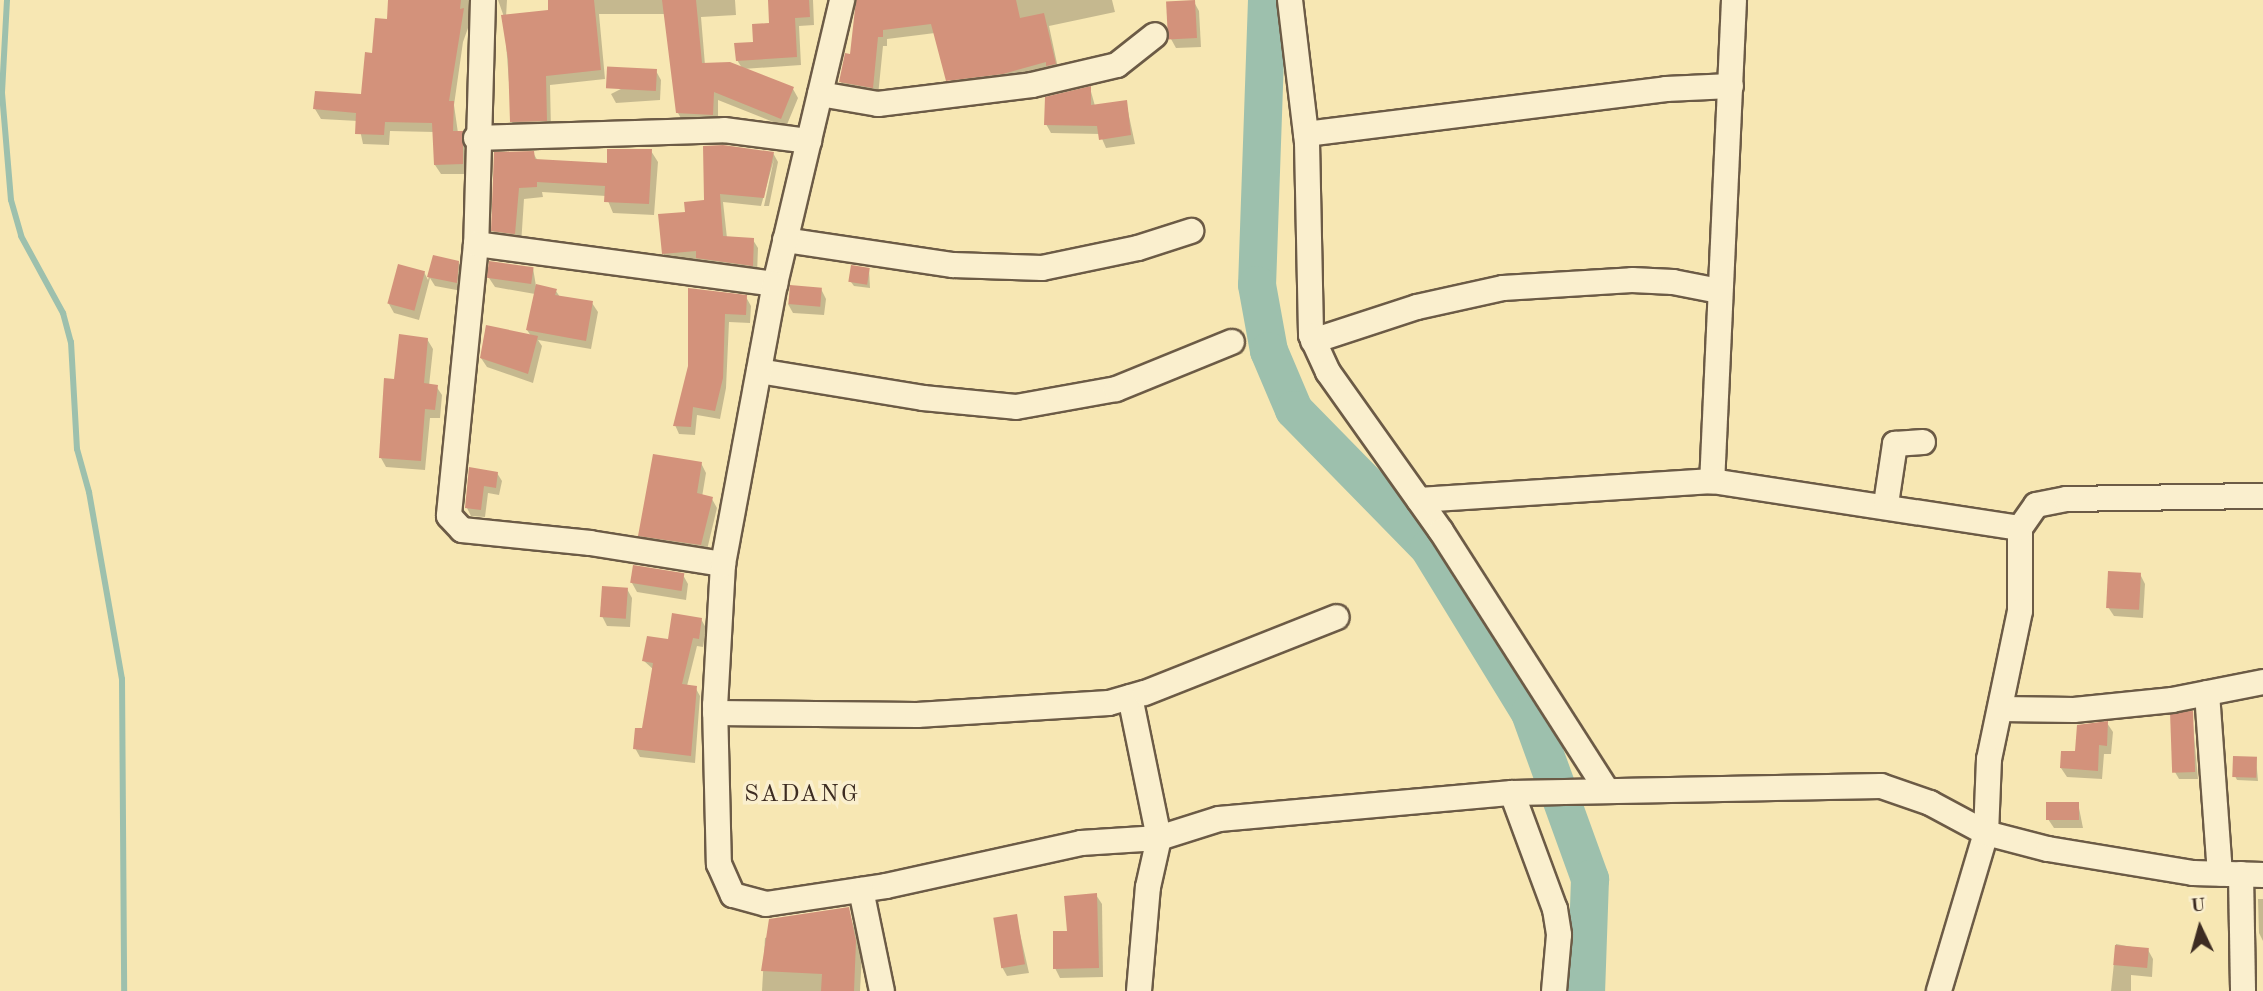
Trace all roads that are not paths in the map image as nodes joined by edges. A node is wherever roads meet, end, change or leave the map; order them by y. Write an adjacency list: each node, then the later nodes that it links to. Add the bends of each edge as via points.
1 (483, 0): 9 (street)
2 (842, 0): 7 (street)
3 (1290, 0): 8 (street)
4 (1734, 0): 6 (street)
5 (1155, 35): 7 (street, via 1117,65 1032,85 878,104)
6 (1731, 86): 8 (street, via 1639,92); 15 (street)
7 (820, 94): 10 (street)
8 (1306, 134): 16 (street, via 1307,311)
9 (476, 138): 10 (street, via 724,130); 13 (street)
10 (809, 141): 12 (street)
11 (1191, 231): 12 (street, via 1138,248 1042,268 953,265)
12 (785, 240): 14 (street)
13 (476, 244): 14 (street); 25 (street, via 448,504 454,523 462,530 590,543)
14 (775, 285): 18 (street)
15 (1719, 291): 16 (street, via 1632,280 1503,288 1417,307); 20 (street)
16 (1313, 341): 22 (street, via 1328,372)
17 (1232, 342): 18 (street, via 1116,389 1016,407 923,398)
18 (759, 371): 25 (street)
19 (1923, 442): 23 (street, via 1895,444)
20 (1712, 481): 22 (street); 23 (street)
21 (2263, 496): 24 (street, via 2066,499 2036,505)
22 (1419, 500): 32 (street)
23 (1886, 504): 24 (street)
24 (2020, 528): 30 (street, via 2020,611)
25 (723, 564): 31 (street)
26 (1337, 617): 29 (street)
27 (2263, 682): 28 (street)
28 (2207, 693): 30 (street, via 2074,710); 36 (street)
29 (1130, 697): 31 (street, via 1109,703 972,713); 35 (street)
30 (2001, 709): 34 (street, via 1989,759)
31 (715, 713): 37 (street, via 719,864 733,895 766,904)
32 (1597, 790): 33 (street); 34 (street, via 1881,786 1930,803)
33 (1512, 793): 35 (street, via 1219,819); 40 (street, via 1555,909 1559,935)
34 (1986, 833): 36 (street, via 2116,861); 41 (street)
35 (1159, 838): 37 (street, via 1081,843); 39 (street, via 1148,887)
36 (2241, 874): 42 (street)
37 (861, 890): 38 (street)
38 (882, 991)
39 (1139, 991)
40 (1554, 991)
41 (1939, 991)
42 (2243, 991)

